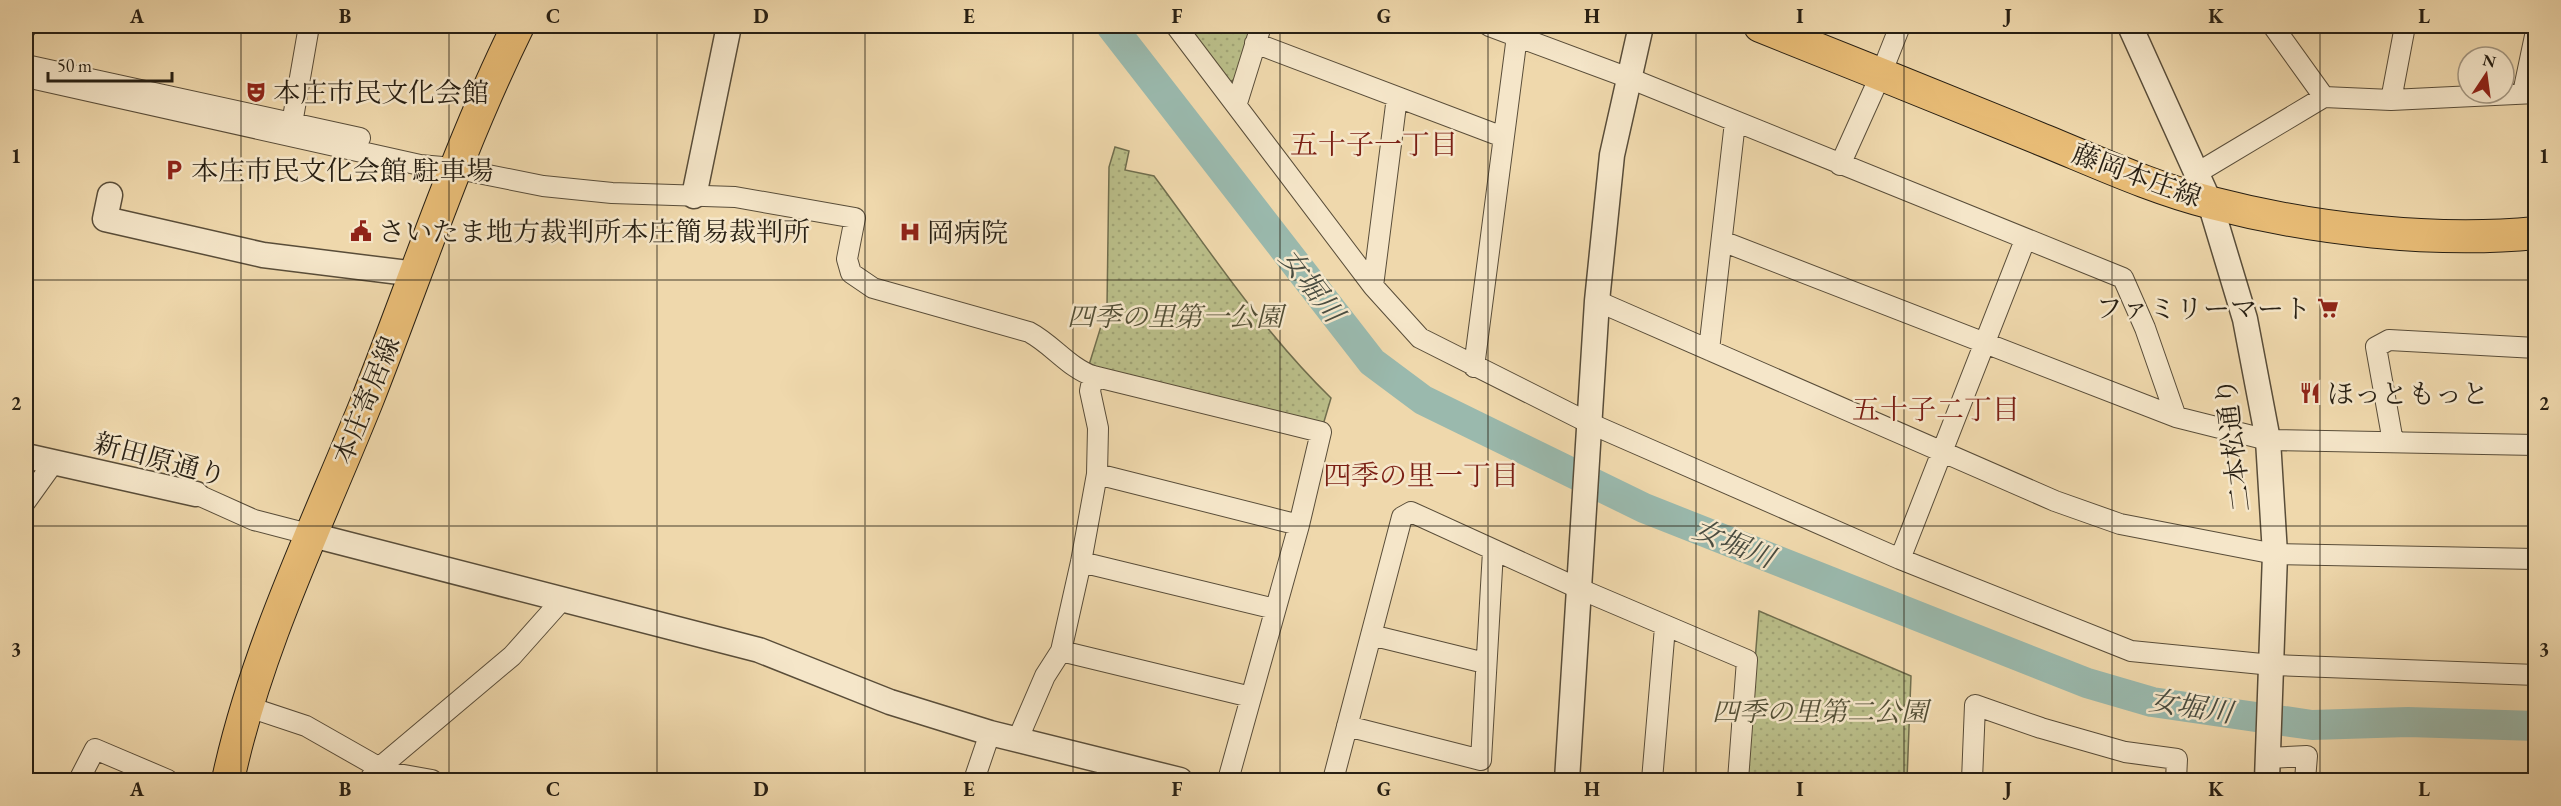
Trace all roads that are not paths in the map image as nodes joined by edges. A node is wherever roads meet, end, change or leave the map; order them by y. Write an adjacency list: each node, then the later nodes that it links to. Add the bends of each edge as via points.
1 (309, 26): 25 (street)
2 (518, 26): 28 (main road, 本庄寄居線)
3 (729, 26): 31 (street)
4 (1176, 26): 23 (street)
5 (1489, 26): 14 (street)
6 (1641, 26): 18 (street)
7 (1760, 26): 16 (main road, 藤岡本庄線)
8 (1900, 26): 16 (street)
9 (2130, 26): 29 (street, 二本松通り)
10 (2273, 26): 21 (street)
11 (2405, 26): 22 (street)
12 (2535, 32): 19 (street)
13 (1258, 34): 20 (street); 23 (street)
14 (1517, 36): 18 (street); 26 (street)
15 (26, 64): 25 (street)
16 (1881, 74): 27 (street); 32 (main road, 藤岡本庄線)
17 (26, 77): 25 (street)
18 (1629, 78): 24 (street); 38 (street, via 1612,155)
19 (2529, 93): 22 (street)
20 (1397, 97): 26 (street); 37 (street)
21 (2324, 97): 22 (street); 29 (street)
22 (2391, 100)
23 (1237, 103): 37 (street)
24 (1735, 122): 27 (street); 35 (street)
25 (291, 129): 28 (street, via 423,152)
26 (1503, 137): 42 (street)
27 (1840, 165): 34 (street)
28 (453, 168): 31 (street, via 543,186 612,194); 36 (main road, 本庄寄居線)
29 (2197, 173): 32 (street, 二本松通り)
30 (110, 195): 36 (street, via 105,219 263,255)
31 (694, 196): 43 (street, via 735,197 855,218 847,259 851,273 891,295 1029,332)
32 (2210, 203): 33 (main road, 藤岡本庄線, via 2281,218 2384,232 2463,237); 46 (street, 二本松通り, via 2245,319)
33 (2528, 234)
34 (2025, 240): 39 (street); 44 (street, via 2122,278 2145,328)
35 (1722, 241): 39 (street); 41 (street)
36 (416, 274): 56 (main road, 本庄寄居線)
37 (1373, 286): 42 (street, via 1420,338)
38 (1597, 301): 41 (street); 45 (street)
39 (1985, 342): 44 (street); 49 (street)
40 (2535, 348): 47 (street, via 2389,340 2376,347)
41 (1709, 350): 49 (street)
42 (1474, 367): 45 (street)
43 (1089, 375): 52 (street, via 1098,428); 55 (street, via 1320,432)
44 (2176, 417): 46 (street)
45 (1590, 427): 59 (street); 62 (street)
46 (2268, 440): 47 (street); 58 (street, 二本松通り)
47 (2393, 442): 48 (street)
48 (2535, 445)
49 (1942, 452): 58 (street, via 2055,501 2120,524); 59 (street)
50 (26, 456): 51 (street, 新田原通り)
51 (54, 462): 53 (street, 新田原通り); 54 (street)
52 (1097, 474): 55 (street); 61 (street)
53 (196, 494): 56 (street, 新田原通り, via 254,520)
54 (26, 501)
55 (1299, 525): 64 (street)
56 (312, 535): 63 (street); 72 (main road, 本庄寄居線, via 256,678)
57 (1493, 551): 62 (street); 66 (street, via 1411,512 1402,517); 68 (street)
58 (2275, 554): 60 (street); 69 (street, 二本松通り)
59 (1900, 559): 69 (street, via 2131,651)
60 (2535, 559)
61 (1081, 562): 64 (street); 67 (street)
62 (1580, 589): 65 (street); 86 (street)
63 (561, 601): 74 (street, via 759,650 890,702); 77 (street, via 512,656)
64 (1275, 609): 71 (street)
65 (1665, 627): 87 (street); 88 (street, via 1747,660)
66 (1371, 635): 68 (street); 73 (street)
67 (1061, 651): 71 (street); 75 (street, via 1045,676)
68 (1485, 663): 73 (street, via 1481,760)
69 (2272, 664): 70 (street); 76 (street, 二本松通り)
70 (2535, 675)
71 (1251, 697): 84 (street)
72 (249, 707): 77 (street, via 306,726); 80 (main road, 本庄寄居線)
73 (1347, 726): 85 (street)
74 (990, 733): 75 (street); 82 (street)
75 (1017, 741): 83 (street)
76 (2268, 763): 91 (street, via 2307,756)
77 (374, 774): 81 (street, via 387,772)
78 (79, 780): 79 (street, via 95,749)
79 (168, 780)
80 (228, 780)
81 (432, 780)
82 (974, 780)
83 (1180, 780)
84 (1228, 780)
85 (1333, 780)
86 (1567, 780)
87 (1652, 780)
88 (1738, 780)
89 (1972, 780): 90 (street, via 1975,705 2125,752 2177,759)
90 (2176, 780)
91 (2305, 780)

